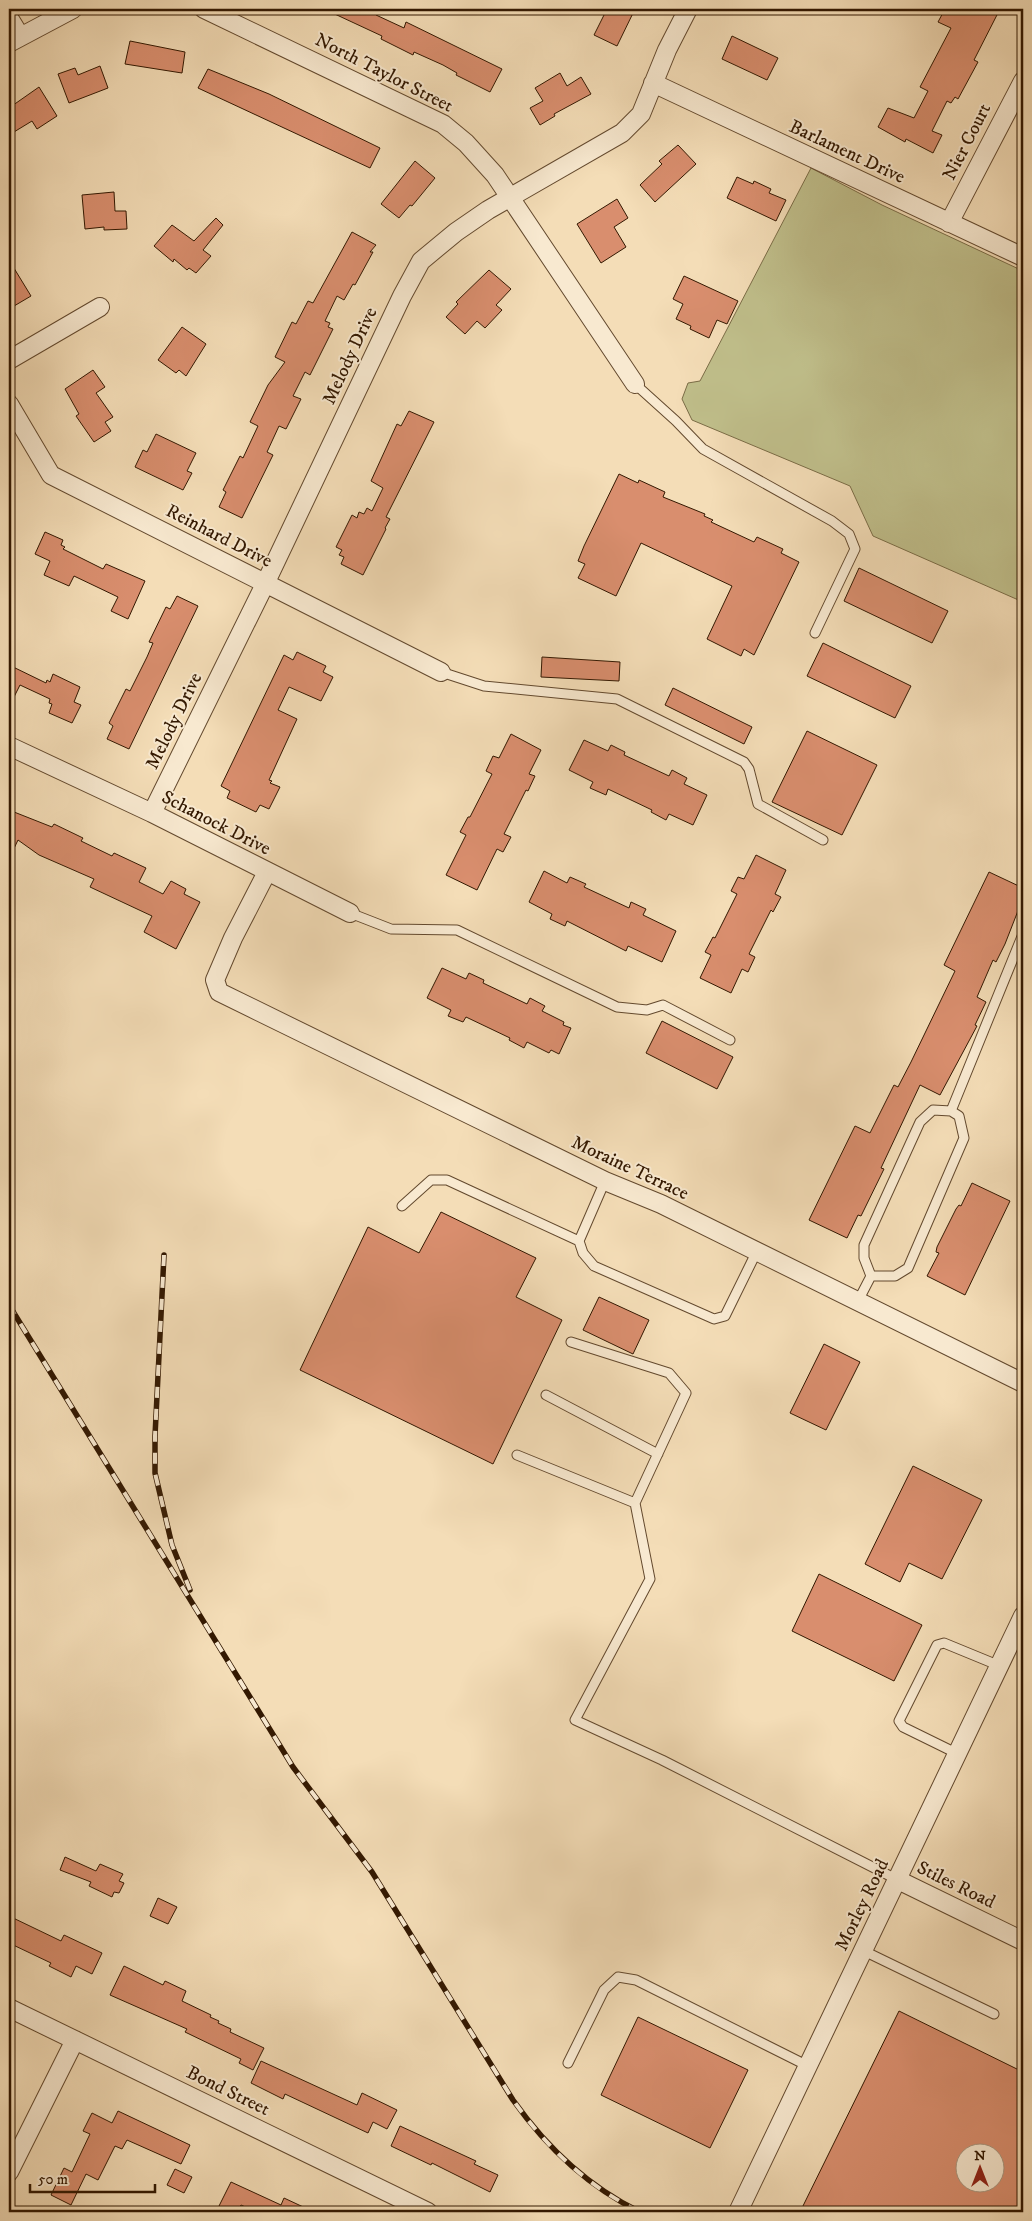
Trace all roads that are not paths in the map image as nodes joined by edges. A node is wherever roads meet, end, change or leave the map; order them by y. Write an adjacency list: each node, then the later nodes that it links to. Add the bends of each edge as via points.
1 (73, 9): 5 (street)
2 (204, 9): 8 (street, North Taylor Street, via 443,124 495,174)
3 (688, 9): 7 (street, Melody Drive)
4 (9, 18): 5 (street)
5 (14, 40)
6 (1023, 81): 9 (street, Nier Court)
7 (654, 84): 8 (street, Melody Drive, via 641,114 622,133); 9 (street, Barlament Drive)
8 (510, 197): 13 (street, North Taylor Street); 15 (street, Melody Drive, via 456,232 421,261)
9 (949, 223): 10 (street, Barlament Drive)
10 (1023, 257)
11 (100, 307): 12 (street)
12 (9, 360)
13 (635, 384): 16 (lane, via 703,449 832,520 849,534 855,549)
14 (9, 404): 15 (street, Reinhard Drive, via 51,475)
15 (265, 584): 17 (street, Reinhard Drive); 19 (street, Melody Drive)
16 (815, 633)
17 (440, 672): 20 (lane, via 484,686 617,699 744,762 749,768 758,804)
18 (9, 746): 19 (street, Schanock Drive)
19 (152, 813): 21 (street, Schanock Drive)
20 (823, 840)
21 (267, 872): 22 (street, Schanock Drive); 26 (street, Moraine Terrace, via 221,964 215,980 219,992)
22 (350, 913): 24 (lane, via 390,929 457,930 617,1007 647,1010 663,1005)
23 (1023, 934): 25 (lane)
24 (730, 1040)
25 (951, 1111): 30 (lane, via 933,1110 920,1122 864,1245 864,1258); 30 (lane, via 958,1116 964,1138 908,1268 895,1276)
26 (605, 1182): 28 (lane); 29 (street, Moraine Terrace, via 661,1204)
27 (402, 1206): 28 (lane, via 431,1180 447,1180)
28 (579, 1242): 29 (lane, via 594,1266 714,1319 725,1316)
29 (756, 1253): 31 (street, Moraine Terrace)
30 (871, 1276): 31 (lane)
31 (858, 1301): 33 (street, Moraine Terrace)
32 (571, 1342): 35 (lane, via 669,1372 686,1393)
33 (1023, 1384)
34 (546, 1395): 35 (lane)
35 (658, 1454): 37 (lane)
36 (517, 1455): 37 (lane)
37 (635, 1503): 41 (lane, via 650,1579 575,1720 662,1760)
38 (1023, 1616): 39 (street, Morley Road)
39 (1000, 1666): 40 (street, Morley Road); 40 (lane, via 944,1643 937,1645 899,1721 903,1728)
40 (958, 1754): 41 (street, Morley Road)
41 (898, 1880): 42 (street, Stiles Road); 43 (street, Morley Road)
42 (1023, 1941)
43 (864, 1951): 45 (lane); 48 (street, Morley Road)
44 (9, 2008): 46 (street, Bond Street)
45 (994, 2014)
46 (74, 2040): 49 (street); 50 (street, Bond Street)
47 (568, 2063): 48 (lane, via 604,1990 618,1977 636,1980)
48 (808, 2066): 51 (street, Morley Road)
49 (9, 2172)
50 (428, 2212)
51 (738, 2212)

